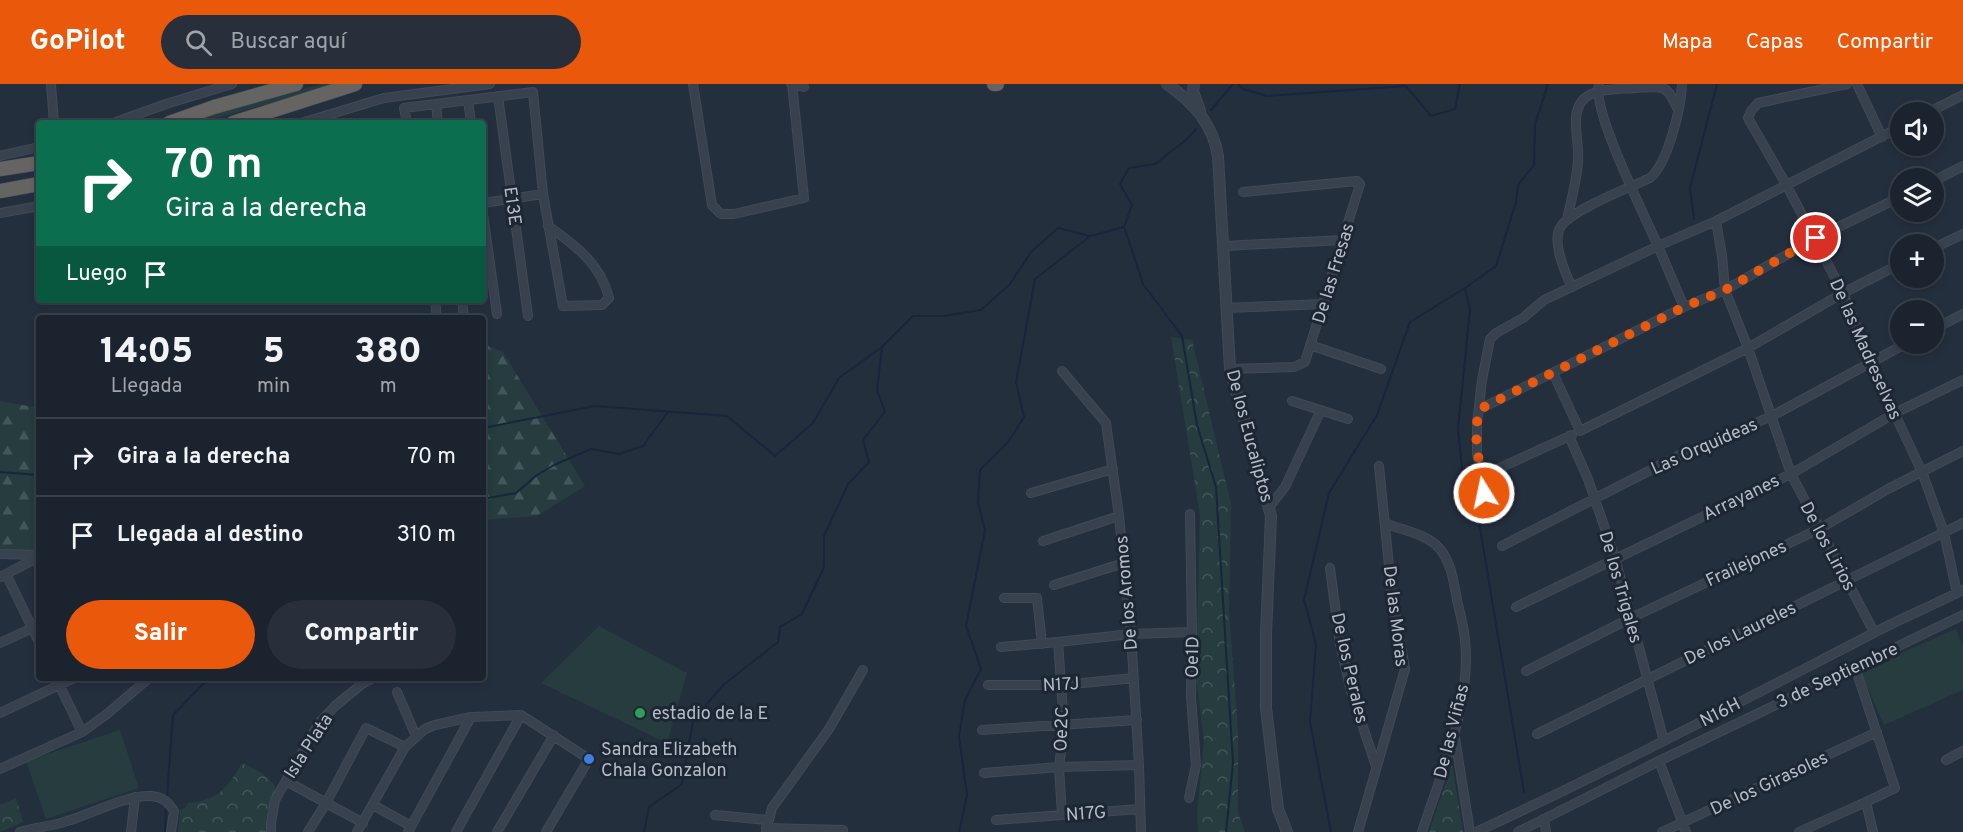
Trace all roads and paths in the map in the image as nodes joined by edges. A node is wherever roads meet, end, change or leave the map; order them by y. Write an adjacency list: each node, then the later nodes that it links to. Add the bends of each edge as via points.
1 (51, 84): 24 (street)
2 (232, 84): 25 (street)
3 (296, 84): 26 (highway)
4 (355, 84): 27 (highway)
5 (490, 84): 13 (street)
6 (693, 84): 7 (street, via 712,205 721,214 734,214 804,198)
7 (791, 84): 14 (street)
8 (1167, 84): 23 (street, De los Eucaliptos)
9 (1194, 84): 23 (street, De los Eucaliptos)
10 (1682, 84): 22 (street)
11 (1847, 84): 42 (street, De las Madreselvas, via 1758,103 1751,111 1748,118)
12 (1857, 84): 33 (street)
13 (475, 86): 16 (street); 19 (street)
14 (804, 87)
15 (1598, 87): 22 (street, via 1660,87 1671,94); 41 (street, via 1602,118); 51 (street, via 1581,102 1576,116 1579,159)
16 (461, 88): 19 (street); 28 (street, via 384,98)
17 (1963, 95): 21 (street)
18 (498, 96): 19 (street); 45 (street, via 533,92); 46 (street, E13E)
19 (468, 100): 20 (street); 31 (street)
20 (436, 104): 29 (street, via 404,108); 30 (street)
21 (1944, 104)
22 (1678, 111): 41 (street, via 1659,168 1650,178)
23 (1201, 114): 59 (street, De los Eucaliptos, via 1217,146)
24 (54, 120)
25 (121, 120)
26 (177, 120)
27 (242, 120)
28 (311, 120)
29 (406, 120)
30 (438, 120)
31 (471, 120)
32 (1890, 133): 33 (street)
33 (1882, 137): 42 (street)
34 (36, 148): 35 (street)
35 (0, 156)
36 (36, 163): 38 (highway)
37 (1963, 166): 39 (street)
38 (0, 169)
39 (1944, 176)
40 (36, 185): 43 (highway)
41 (1632, 186): 51 (street); 60 (street)
42 (1787, 186): 52 (street); 56 (street, De las Madreselvas)
43 (0, 191)
44 (1243, 192): 57 (street, De las Fresas, via 1357,181 1360,184)
45 (543, 194): 46 (street); 53 (street)
46 (512, 198): 47 (street); 70 (street, E13E)
47 (486, 202)
48 (1890, 202): 56 (street)
49 (36, 207): 50 (street)
50 (0, 213)
51 (1567, 220): 62 (street, via 1559,229 1558,247)
52 (1716, 221): 60 (street); 63 (street, De los Lirios)
53 (548, 226): 53 (street, via 563,306 602,304 609,298 593,263)
54 (1963, 234): 58 (street)
55 (486, 237): 68 (street)
56 (1816, 238): 63 (street); 64 (street, De las Madreselvas)
57 (1343, 240): 59 (street); 65 (street, De las Fresas)
58 (1944, 243)
59 (1224, 246): 67 (street, De los Eucaliptos)
60 (1658, 246): 62 (street); 66 (street)
61 (1890, 269): 64 (street)
62 (1572, 287): 82 (street, via 1544,300 1490,339)
63 (1725, 290): 66 (street); 73 (street, De los Lirios)
64 (1843, 293): 73 (street); 75 (street, De las Madreselvas)
65 (1324, 304): 67 (street); 72 (street, De las Fresas)
66 (1684, 307): 79 (street)
67 (1226, 308): 76 (street, De los Eucaliptos)
68 (496, 314)
69 (1963, 314): 71 (street)
70 (528, 316)
71 (1944, 324)
72 (1310, 345): 76 (street, De las Fresas, via 1301,365); 77 (street)
73 (1748, 348): 85 (street, De los Lirios); 87 (street)
74 (1890, 351): 75 (street, Las Orquideas)
75 (1870, 361): 84 (street, De las Madreselvas); 85 (street, Las Orquideas)
76 (1230, 369): 98 (street, De los Eucaliptos)
77 (1381, 369)
78 (1062, 371): 91 (street, De los Aromos, via 1106,423)
79 (1553, 373): 82 (street); 87 (street)
80 (1963, 380): 84 (street, Arrayanes)
81 (1292, 401): 83 (street)
82 (1480, 409): 94 (street, via 1477,454)
83 (1322, 410): 86 (street); 98 (street, via 1285,488)
84 (1895, 414): 92 (street, De las Madreselvas); 93 (street, Arrayanes)
85 (1772, 416): 93 (street, De los Lirios); 96 (street, Las Orquideas, via 1682,454)
86 (1348, 419)
87 (1580, 431): 88 (street)
88 (1569, 436): 94 (street); 96 (street, De los Trigales)
89 (1963, 451): 92 (street, Frailejones)
90 (1380, 466): 101 (street, De las Moras)
91 (1113, 469): 95 (street); 100 (street, De los Aromos)
92 (1922, 472): 103 (street, Frailejones); 104 (street, De las Madreselvas)
93 (1791, 474): 103 (street, De los Lirios); 110 (street, Arrayanes)
94 (1482, 476): 97 (street)
95 (1031, 493)
96 (1594, 499): 106 (street, Las Orquideas); 110 (street, De los Trigales)
97 (1486, 500)
98 (1270, 506): 188 (street, De los Eucaliptos, via 1266,708 1278,809)
99 (1190, 514): 122 (street, Oe1D)
100 (1119, 516): 105 (street); 111 (street, De los Aromos)
101 (1385, 523): 150 (street, De las Viñas, via 1429,540 1439,548 1453,579 1466,663); 158 (street, De las Moras, via 1405,669)
102 (1963, 523): 104 (street, De los Laureles)
103 (1818, 529): 114 (street, De los Lirios); 120 (street, Frailejones)
104 (1944, 533): 114 (street, De los Laureles); 116 (street, De las Madreselvas)
105 (1043, 541)
106 (1502, 546)
107 (0, 554): 108 (street)
108 (36, 556)
109 (36, 558): 113 (street)
110 (1615, 558): 118 (street, Arrayanes); 120 (street, De los Trigales)
111 (1124, 563): 115 (street); 124 (street, De los Aromos)
112 (1330, 568): 158 (street, De los Perales, via 1351,690)
113 (3, 575): 121 (street)
114 (1846, 581): 123 (street, De los Lirios); 133 (street, De los Laureles)
115 (1054, 585)
116 (1960, 592): 123 (street, N16H)
117 (1004, 598): 127 (street, via 1037,598)
118 (1516, 607)
119 (1963, 615): 129 (street, 3 de Septiembre)
120 (1631, 618): 131 (street, Frailejones); 133 (street, De los Trigales)
121 (36, 626): 125 (street)
122 (1192, 632): 124 (street); 164 (street, Oe1D, via 1196,765)
123 (1874, 632): 152 (street, N16H)
124 (1131, 634): 126 (street); 132 (street, De los Aromos)
125 (0, 643)
126 (1058, 643): 127 (street); 138 (street, Oe2C)
127 (1042, 644): 128 (street)
128 (1001, 647)
129 (1855, 667): 147 (street); 156 (street, 3 de Septiembre)
130 (863, 670): 174 (street, via 829,729 772,808)
131 (1526, 671)
132 (1134, 678): 138 (street, N17J); 143 (street, De los Aromos)
133 (1647, 678): 148 (street, De los Laureles); 152 (street, De los Trigales)
134 (146, 681): 146 (street)
135 (368, 681): 162 (street, Isla Plata, via 319,723)
136 (58, 682): 140 (street); 146 (street)
137 (988, 685): 138 (street, N17J)
138 (1062, 685): 144 (street, Oe2C)
139 (397, 692): 151 (street)
140 (0, 713)
141 (521, 715): 142 (street); 149 (street); 184 (street)
142 (471, 717): 151 (street, via 435,724); 176 (street)
143 (1137, 720): 144 (street); 157 (street, De los Aromos)
144 (1064, 725): 145 (street); 159 (street, Oe2C)
145 (982, 730)
146 (82, 732): 160 (street)
147 (1877, 732): 165 (street, via 1895,788); 175 (street, De los Girasoles)
148 (1536, 734)
149 (554, 735): 185 (street); 186 (street, via 590,759)
150 (1454, 735): 190 (street, De las Viñas); 191 (street)
151 (416, 736): 153 (street)
152 (1664, 741): 192 (street, N16H)
153 (405, 747): 166 (street, via 366,728); 167 (street)
154 (1963, 751): 155 (street)
155 (1947, 760)
156 (1659, 761): 171 (street, 3 de Septiembre); 175 (street)
157 (1139, 765): 159 (street); 168 (street, De los Aromos)
158 (1377, 766): 189 (street, De las Moras)
159 (1059, 767): 161 (street); 170 (street, Oe2C)
160 (0, 769)
161 (984, 773)
162 (286, 781): 166 (street); 181 (street, Isla Plata, via 275,800)
163 (135, 797): 178 (street, via 57,824); 179 (street); 180 (street, via 150,796 169,802 174,811)
164 (1189, 798)
165 (1866, 802): 196 (street); 197 (street)
166 (326, 803): 173 (street); 182 (street)
167 (373, 805): 173 (street); 176 (street)
168 (1139, 809): 170 (street, N17G); 187 (street, De los Aromos)
169 (715, 815): 174 (street)
170 (1062, 815): 172 (street, N17G)
171 (1544, 819): 193 (street, 3 de Septiembre); 194 (street)
172 (996, 820)
173 (363, 823): 183 (street)
174 (767, 827): 177 (street)
175 (1685, 828): 195 (street, De los Girasoles)
176 (409, 829)
177 (843, 830)
178 (20, 832)
179 (131, 832)
180 (171, 832)
181 (272, 832)
182 (308, 832)
183 (357, 832)
184 (456, 832)
185 (497, 832)
186 (546, 832)
187 (1141, 832)
188 (1287, 832)
189 (1359, 832)
190 (1422, 832)
191 (1470, 832)
192 (1476, 832)
193 (1518, 832)
194 (1546, 832)
195 (1662, 832)
196 (1799, 832)
197 (1873, 832)

